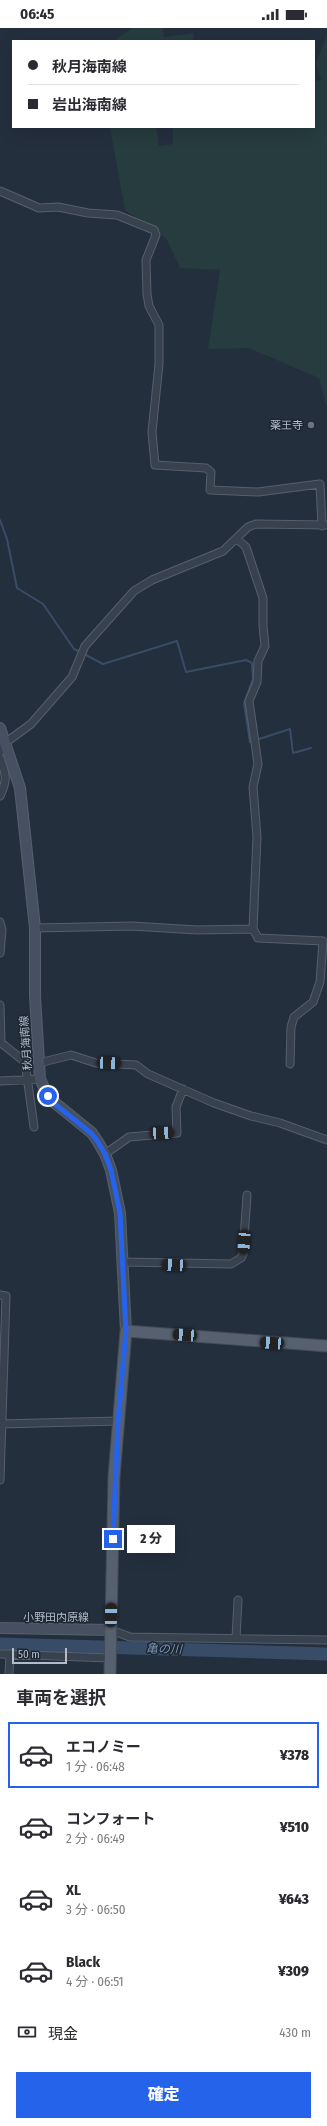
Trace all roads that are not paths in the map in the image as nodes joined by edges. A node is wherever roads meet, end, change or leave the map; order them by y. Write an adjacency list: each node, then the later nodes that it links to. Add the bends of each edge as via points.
1 (0, 191): 2 (street, via 39,208 58,207 117,215 154,230 156,235 146,260 149,306 159,325 159,364 152,432 154,465 206,468 211,472 210,490 258,492 320,484)
2 (324, 525): 3 (street, via 256,524 248,527)
3 (237, 538): 5 (street, via 223,551 152,580 134,592 85,646 72,677 31,724); 10 (street, via 246,547 263,598 265,646 258,661 257,682 249,701 258,764 253,787 257,836)
4 (0, 728): 5 (main road, 秋月海南線)
5 (3, 748): 9 (main road, 秋月海南線, via 20,788)
6 (0, 758): 7 (street, via 6,783)
7 (0, 796)
8 (0, 922): 12 (street)
9 (35, 928): 10 (street, via 132,926 197,930); 15 (main road, 秋月海南線, via 35,996)
10 (253, 929): 11 (street, via 258,938)
11 (325, 941): 16 (street, via 320,982 313,1002 294,1017 291,1027)
12 (0, 953)
13 (0, 1005): 14 (street)
14 (1, 1042): 18 (street, via 25,1062)
15 (39, 1063): 17 (main road, 秋月海南線); 20 (street, via 71,1055 96,1062 136,1066)
16 (290, 1064)
17 (40, 1079): 18 (street); 23 (main road, 秋月海南線, via 48,1096 92,1134)
18 (28, 1080): 19 (street); 21 (street)
19 (0, 1081)
20 (183, 1089): 22 (street, via 252,1116); 23 (street, via 176,1107 177,1133 129,1137)
21 (34, 1128)
22 (327, 1140)
23 (105, 1154): 25 (main road, 秋月海南線, via 116,1189)
24 (247, 1196): 25 (street, via 243,1254 231,1264)
25 (123, 1262): 27 (main road, 秋月海南線)
26 (0, 1295): 30 (street, via 6,1296)
27 (126, 1331): 28 (main road); 29 (main road)
28 (327, 1346)
29 (118, 1421): 30 (street); 34 (main road, via 113,1504)
30 (1, 1424): 31 (street)
31 (0, 1480)
32 (238, 1600): 35 (street)
33 (0, 1628): 34 (main road, 小野田内原線)
34 (111, 1634): 35 (street, via 130,1637); 39 (main road)
35 (236, 1638): 36 (street)
36 (327, 1640)
37 (0, 1654): 38 (street)
38 (10, 1654): 39 (street); 40 (street)
39 (110, 1656): 41 (main road)
40 (9, 1674)
41 (110, 1674)

